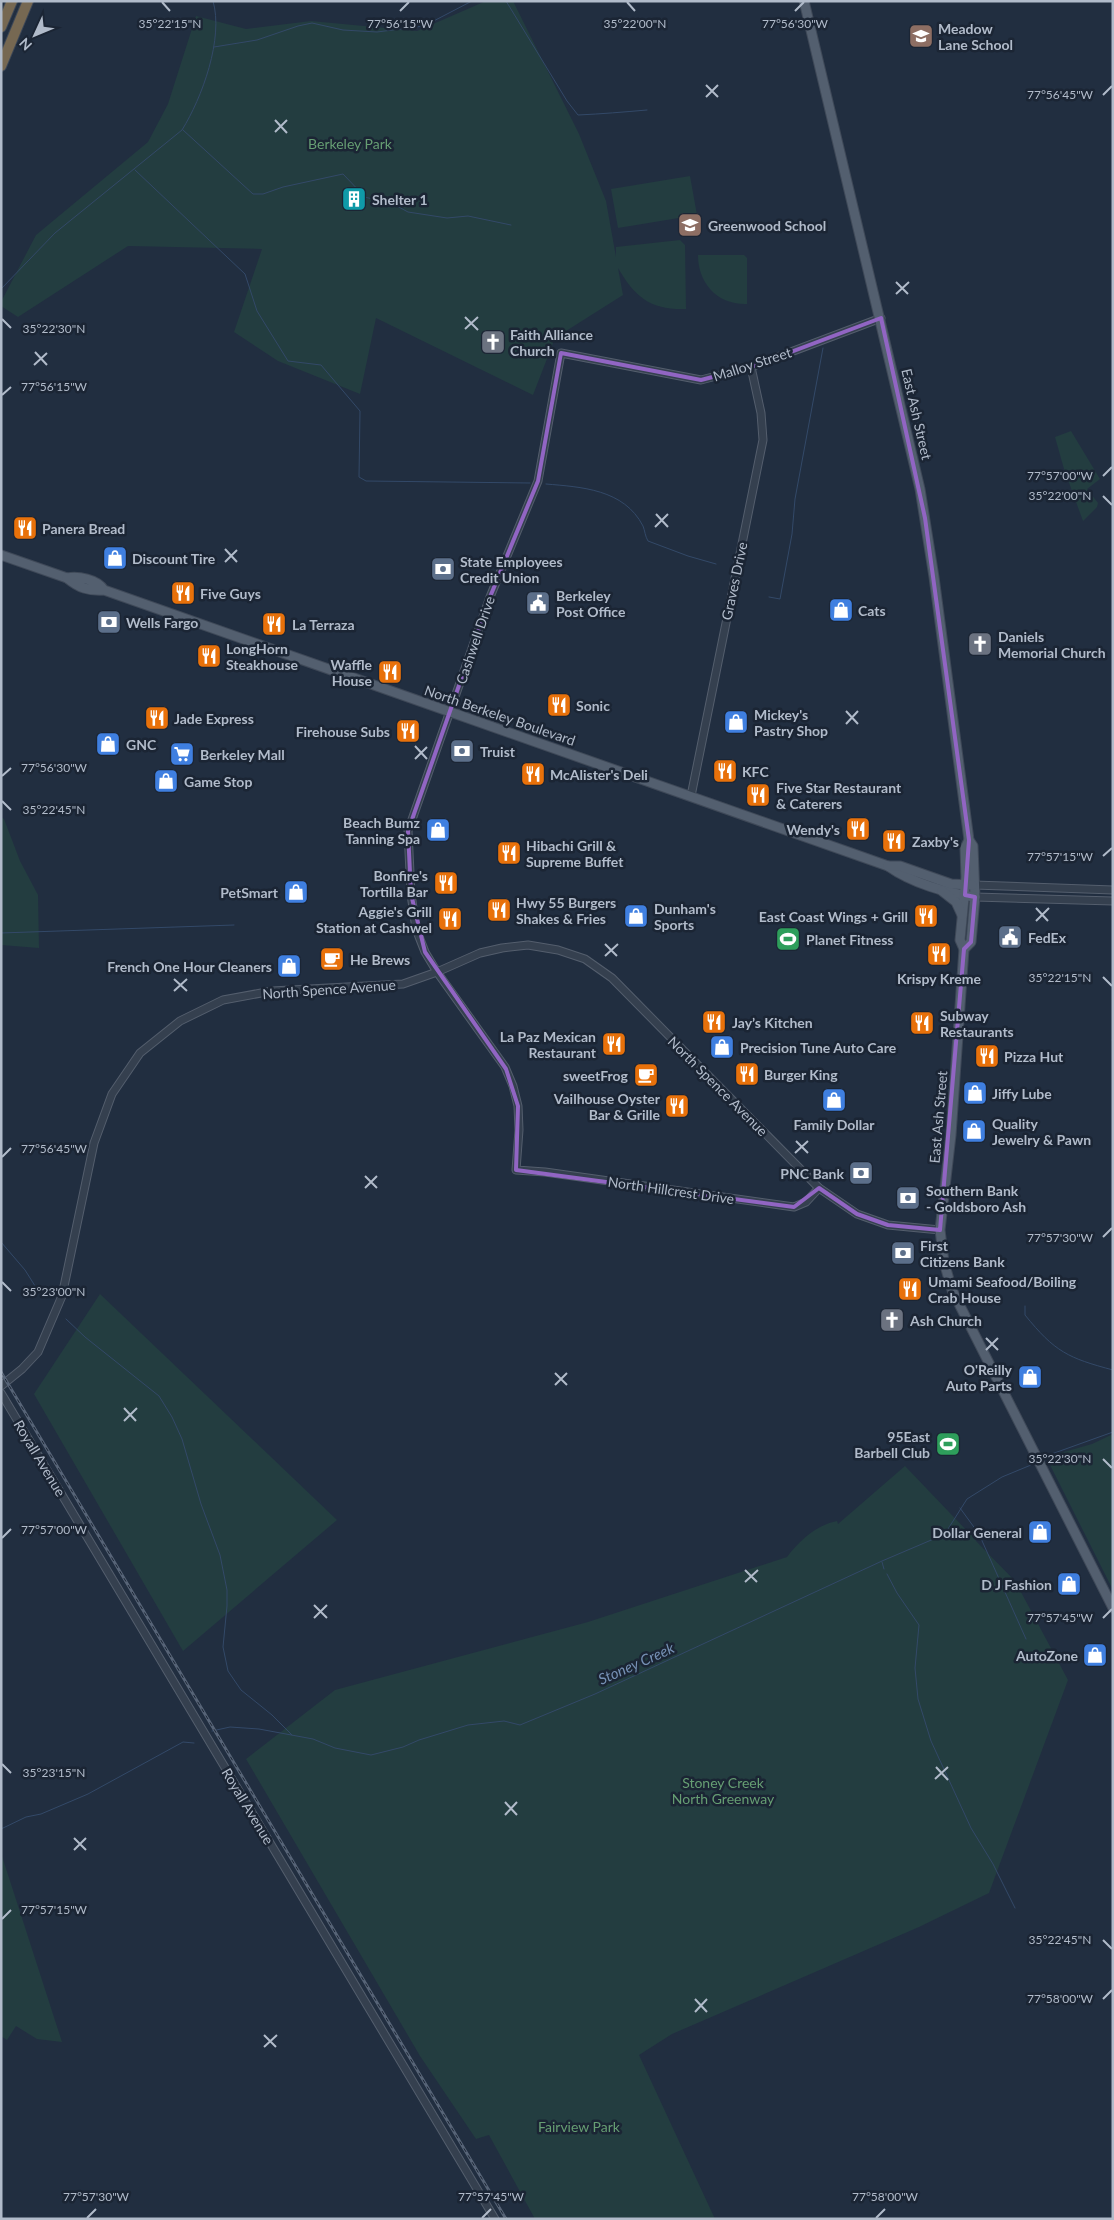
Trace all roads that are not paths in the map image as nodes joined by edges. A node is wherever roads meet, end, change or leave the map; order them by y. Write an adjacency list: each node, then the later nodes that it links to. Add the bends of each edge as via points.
1 (12, 1): 4 (highway)
2 (28, 1): 5 (highway)
3 (804, 1): 6 (main road, East Ash Street)
4 (1, 27)
5 (1, 66)
6 (881, 318): 8 (street, Malloy Street); 13 (main road, East Ash Street, via 922,499 969,840 965,848)
7 (561, 353): 8 (street, Malloy Street, via 701,380); 10 (street, Cashwell Drive, via 538,480 490,597)
8 (750, 367): 11 (street, Graves Drive, via 763,440)
9 (1, 555): 10 (main road, North Berkeley Boulevard, via 67,578 73,576 99,584 104,590)
10 (450, 712): 11 (main road, North Berkeley Boulevard); 21 (street, Cashwell Drive, via 408,831 415,923 425,952)
11 (691, 796): 12 (main road, North Berkeley Boulevard)
12 (888, 866): 13 (main road, North Berkeley Boulevard, via 900,866 951,884); 14 (main road, North Berkeley Boulevard, via 899,874)
13 (970, 885): 15 (street); 16 (main road, East Ash Street); 17 (main road, East Ash Street)
14 (938, 888): 16 (main road, North Berkeley Boulevard); 19 (main road, via 956,902)
15 (1113, 890)
16 (965, 896): 17 (main road, North Berkeley Boulevard); 19 (main road, East Ash Street)
17 (975, 897): 18 (street); 20 (main road, East Ash Street, via 972,942)
18 (1113, 901)
19 (963, 918): 20 (main road, East Ash Street, via 960,940)
20 (964, 949): 24 (main road, East Ash Street)
21 (437, 972): 22 (street, Cashwell Drive, via 505,1067 513,1086 519,1132); 23 (street, North Spence Avenue, via 480,953 528,945 585,959 612,978); 25 (street, North Spence Avenue, via 403,984 272,991 223,1000 180,1021 140,1053 112,1094 94,1143 62,1296 42,1345 32,1359)
22 (516, 1170): 23 (street, North Hillcrest Drive, via 794,1207 806,1202)
23 (819, 1188): 24 (street, North Spence Avenue, via 857,1214 888,1225)
24 (940, 1230): 27 (main road, East Ash Street, via 952,1290)
25 (1, 1386)
26 (1, 1393): 28 (street, Royall Avenue)
27 (1113, 1608)
28 (495, 2219)

